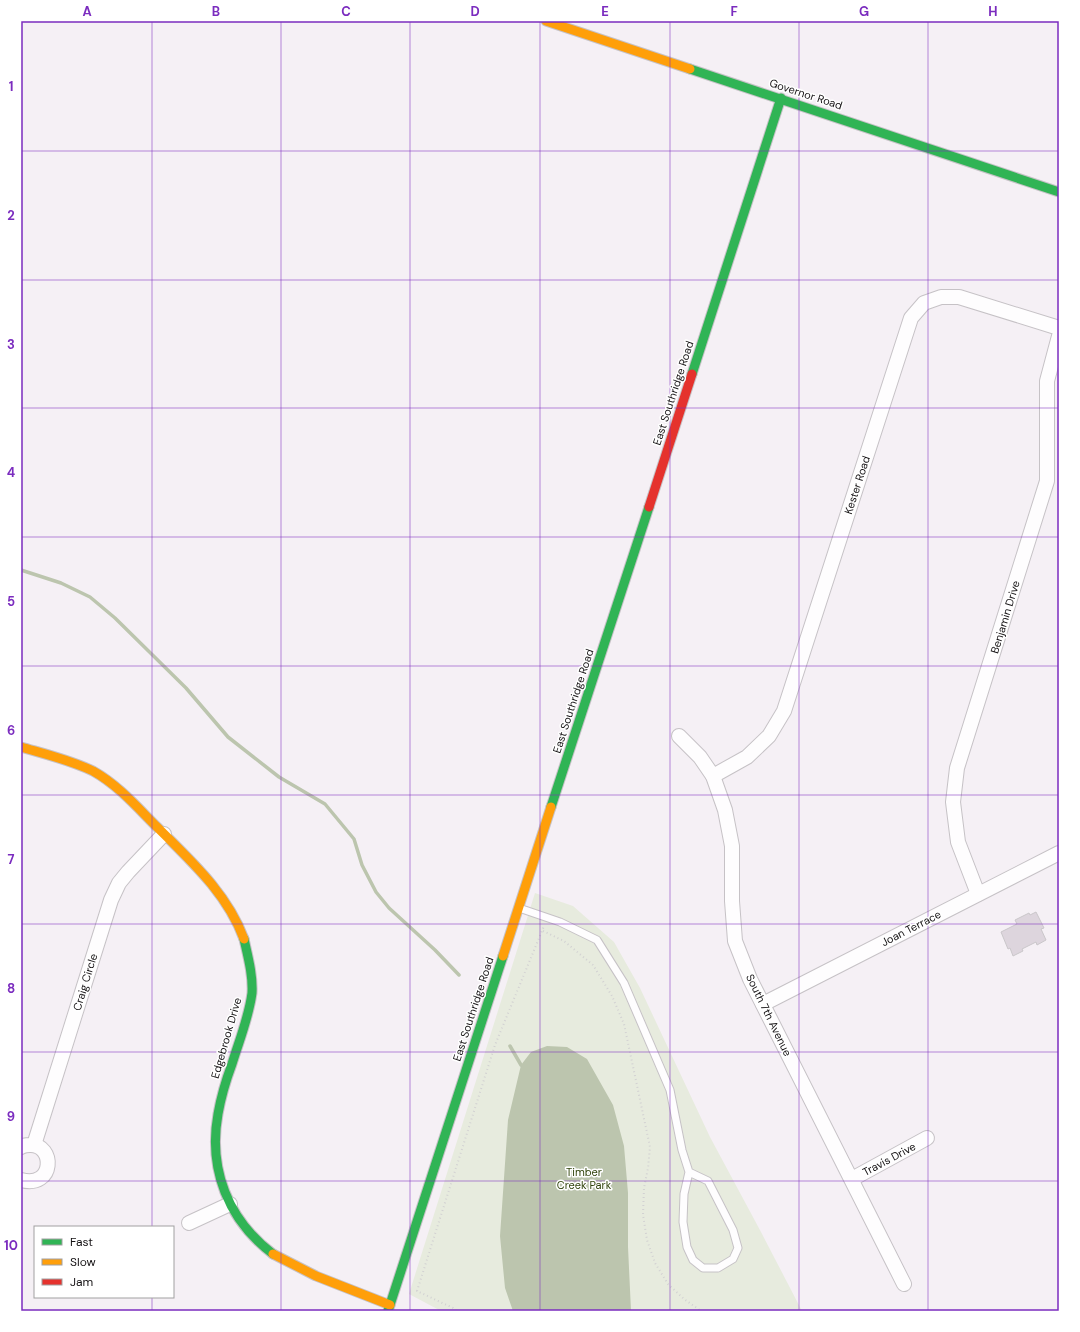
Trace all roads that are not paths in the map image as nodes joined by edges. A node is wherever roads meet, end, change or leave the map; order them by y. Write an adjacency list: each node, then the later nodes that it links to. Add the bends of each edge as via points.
1 (546, 21): 2 (street, Governor Road)
2 (781, 98): 3 (street, Governor Road); 12 (street, East Southridge Road)
3 (1059, 192)
4 (1059, 328): 8 (street, Kester Road, via 959,297 941,297 924,303 911,318 784,711 769,736 747,757)
5 (1059, 336): 11 (street, Benjamin Drive, via 1047,381 1047,481 957,768 953,802 958,842)
6 (679, 736): 8 (street, South 7th Avenue, via 700,757)
7 (21, 747): 9 (street, Edgebrook Drive, via 77,764 95,773 139,808)
8 (713, 776): 13 (street, South 7th Avenue, via 725,810 732,846 735,942)
9 (164, 834): 15 (street, Craig Circle, via 119,883 111,900); 19 (street, Edgebrook Drive, via 222,895 244,936 247,951 252,988 248,1011 219,1104 216,1130 216,1157 220,1179)
10 (1059, 853): 11 (street, Joan Terrace)
11 (978, 894): 13 (street, Joan Terrace)
12 (519, 908): 16 (lane, via 560,922 597,940 624,983 670,1090); 22 (street, East Southridge Road)
13 (763, 1004): 17 (street, South 7th Avenue)
14 (927, 1138): 17 (street, Travis Drive)
15 (28, 1146): 18 (street, Craig Circle, via 44,1150 48,1160 47,1171 40,1179 30,1182)
16 (689, 1172): 16 (lane, via 684,1194 683,1222 687,1247 693,1260 703,1268 718,1268 734,1259 738,1248 734,1230 708,1181)
17 (852, 1179): 21 (street, South 7th Avenue)
18 (21, 1180)
19 (230, 1204): 20 (street); 22 (street, Edgebrook Drive, via 242,1223 271,1252 293,1265)
20 (189, 1223)
21 (904, 1284)
22 (389, 1308)

